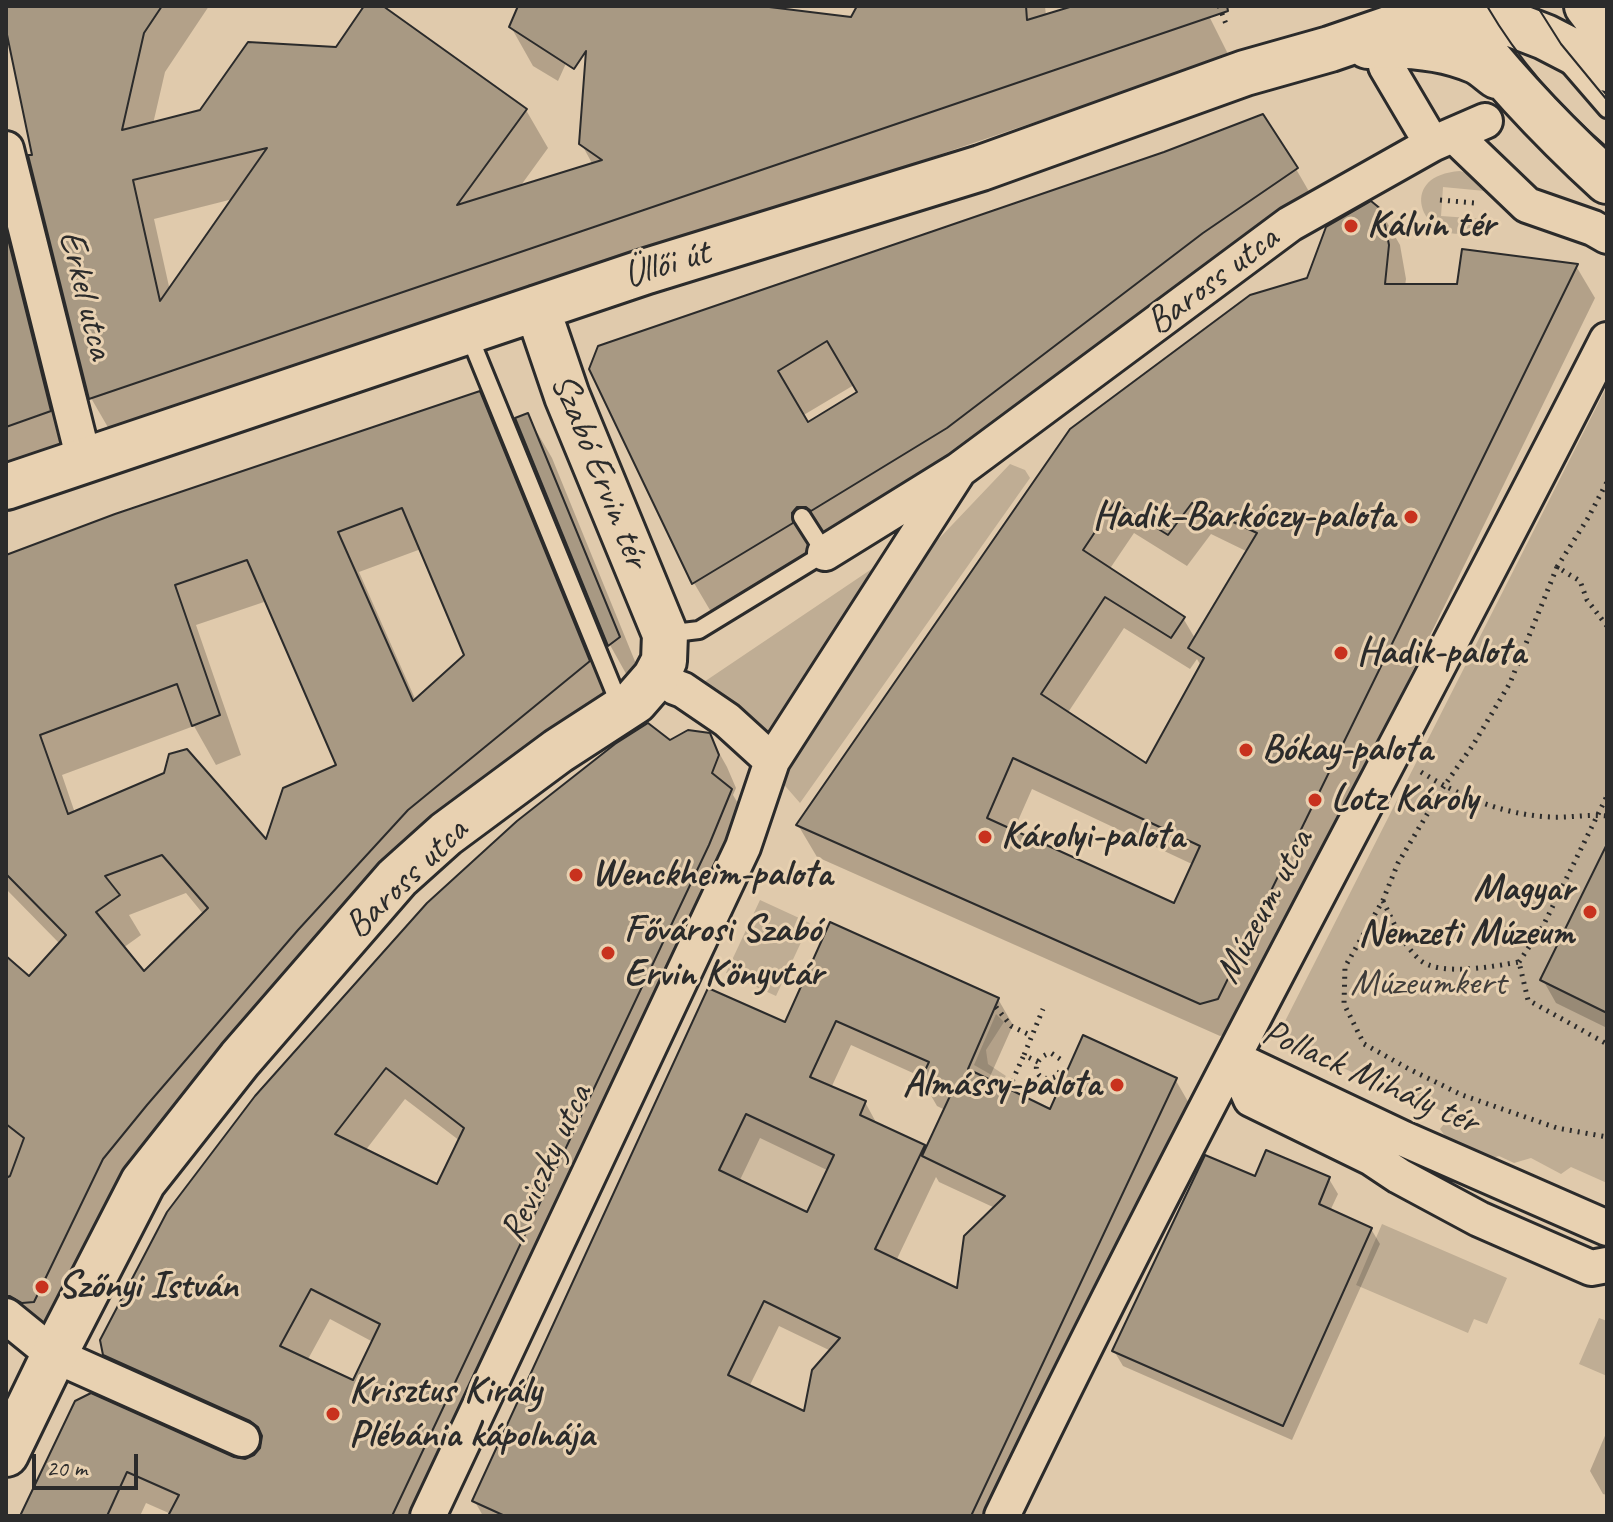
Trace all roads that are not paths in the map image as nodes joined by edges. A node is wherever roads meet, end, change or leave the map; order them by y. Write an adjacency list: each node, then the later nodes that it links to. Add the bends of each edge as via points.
1 (1353, 6): 6 (main road)
2 (1587, 6): 4 (main road)
3 (1450, 7): 5 (main road); 6 (main road); 9 (main road)
4 (1607, 32)
5 (1545, 37): 8 (main road); 10 (lane)
6 (1330, 49): 9 (main road, via 1403,45 1444,51 1478,62); 16 (main road, Üllői út, via 1245,73 981,168)
7 (1386, 66): 12 (street)
8 (1607, 69)
9 (1516, 90): 14 (main road)
10 (1607, 109)
11 (1485, 121): 12 (street, Baross utca)
12 (1443, 139): 15 (street, via 1527,205); 20 (street, Baross utca, via 1290,224)
13 (6, 149): 19 (street, Erkel utca)
14 (1607, 181)
15 (1607, 236)
16 (537, 308): 17 (main road, Üllői út); 24 (main road, Szabó Ervin tér, via 567,396)
17 (468, 331): 19 (main road, Üllői út); 26 (lane)
18 (1607, 340): 29 (street, Múzeum utca)
19 (84, 460): 21 (main road, Üllői út)
20 (959, 470): 23 (street, Baross utca); 27 (street, Baross utca)
21 (6, 487)
22 (802, 517): 23 (lane)
23 (825, 553): 24 (lane, Baross utca, via 699,630)
24 (665, 634): 26 (main road, Baross utca, via 664,661 655,678)
25 (675, 687): 27 (street, via 727,720)
26 (621, 710): 33 (main road, Baross utca, via 457,826 397,878 240,1059 143,1182)
27 (772, 761): 28 (street, Baross utca)
28 (743, 847): 36 (street, Reviczky utca)
29 (1233, 1058): 30 (street, Pollack Mihály tér); 31 (street, Pollack Mihály tér, via 1251,1099 1372,1158 1479,1219 1591,1268); 37 (street, Múzeum utca)
30 (1607, 1228)
31 (1607, 1265)
32 (6, 1316): 33 (street)
33 (54, 1355): 34 (street); 35 (main road, Baross utca)
34 (242, 1439)
35 (6, 1454)
36 (428, 1516)
37 (1002, 1516)

